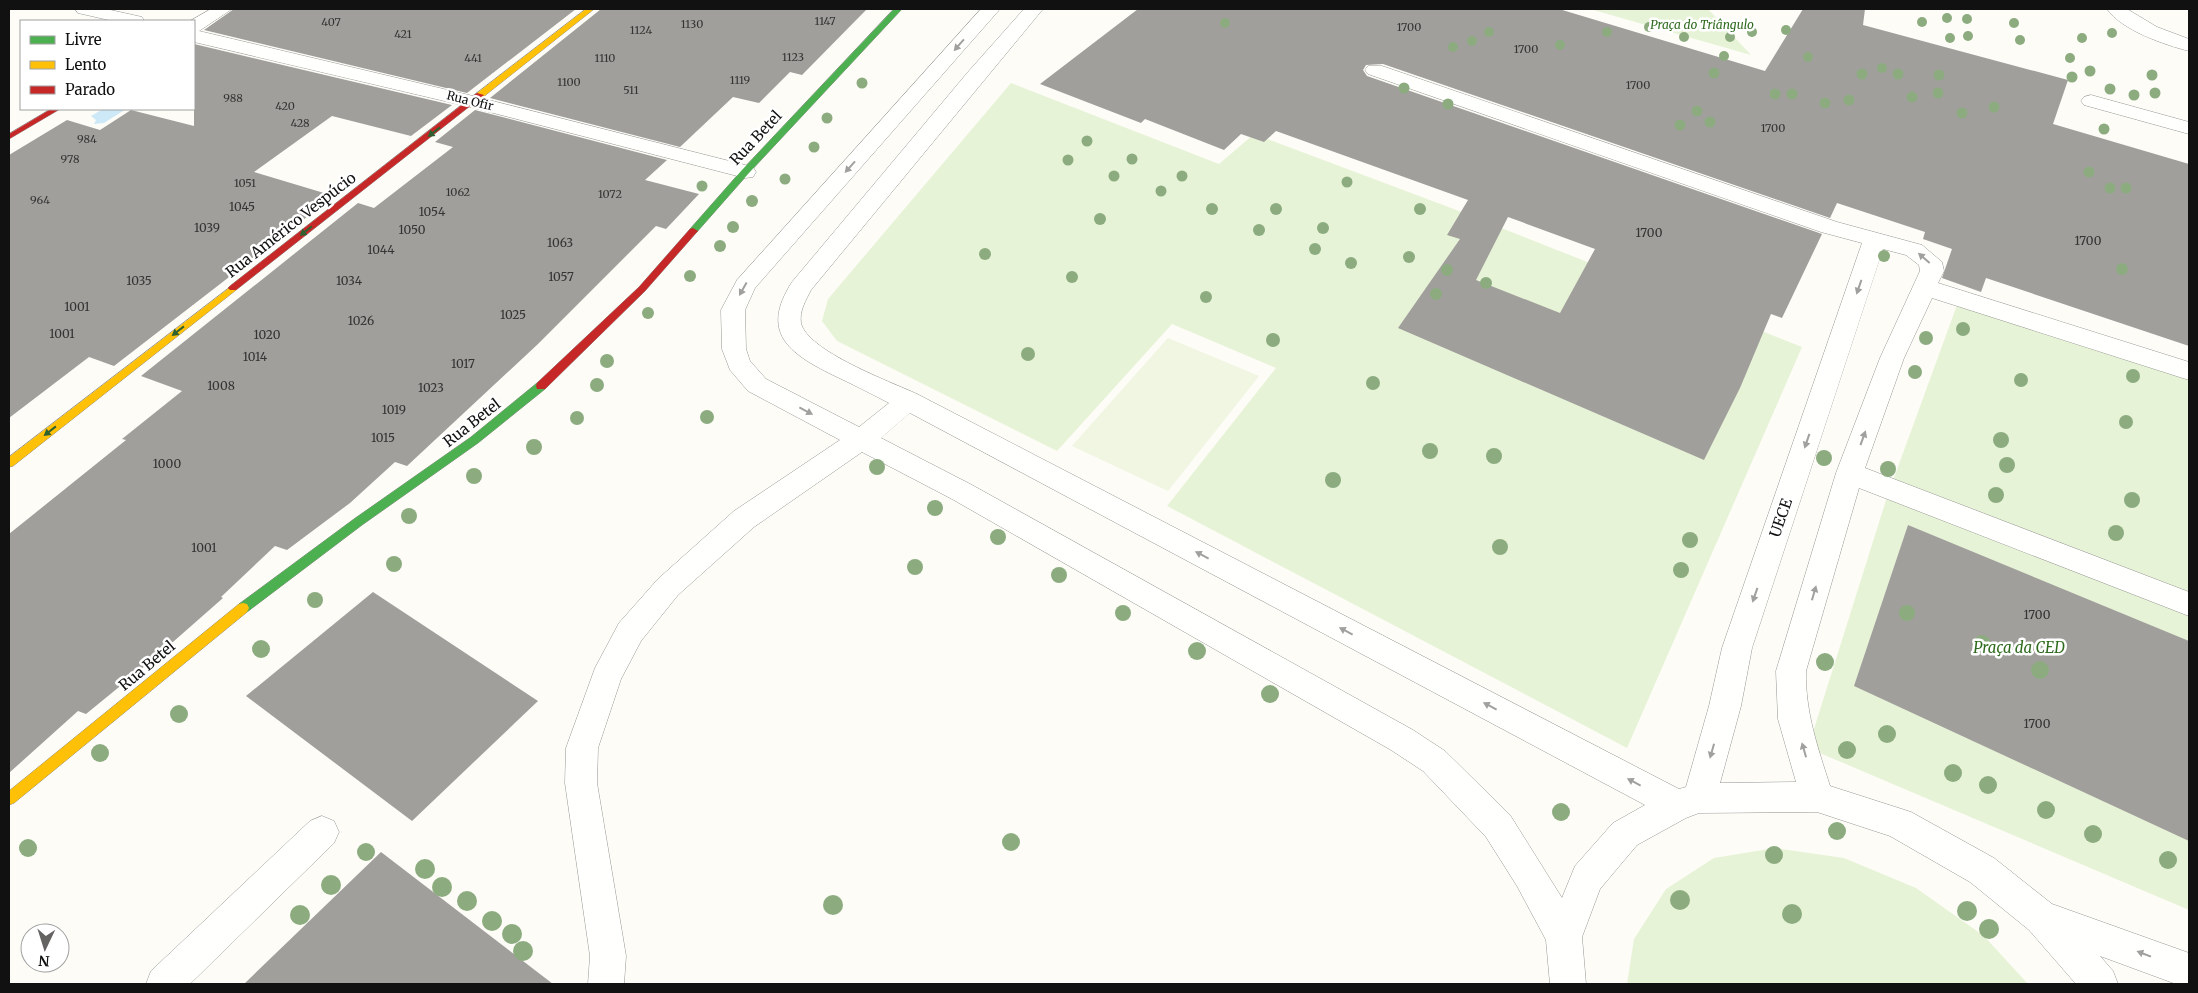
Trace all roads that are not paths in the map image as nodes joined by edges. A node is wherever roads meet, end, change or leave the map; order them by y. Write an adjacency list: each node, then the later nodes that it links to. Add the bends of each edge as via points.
1 (84, 9): 8 (street)
2 (223, 9): 9 (street)
3 (590, 9): 14 (street, Rua Américo Vespúcio)
4 (898, 9): 18 (street, Rua Betel)
5 (991, 9): 23 (street, one-way to 23, via 744,285 732,310 734,349 739,364 757,385)
6 (1034, 9): 22 (street, via 815,266 790,309 789,322 795,339 813,355)
7 (2116, 9): 11 (street, via 2147,30)
8 (131, 20)
9 (195, 25)
10 (195, 36): 14 (street, Rua Ofir)
11 (2189, 45)
12 (1375, 70): 19 (street)
13 (2091, 101): 16 (street)
14 (473, 102): 18 (street, Rua Ofir); 24 (street, Rua Américo Vespúcio, one-way to 24)
15 (54, 110): 17 (street)
16 (2189, 128)
17 (9, 137)
18 (745, 172): 28 (street, Rua Betel, via 642,289 511,413 223,623)
19 (1874, 241): 20 (street, one-way to 19, via 1932,266 1924,256 1897,245); 29 (street, UECE, one-way to 29, via 1737,648 1725,706)
20 (1924, 287): 21 (street); 25 (street, one-way to 20, via 1892,358)
21 (2189, 371)
22 (908, 401): 23 (street); 29 (street, one-way to 22)
23 (860, 440): 32 (street, via 962,492 1434,761 1498,826); 35 (street, via 744,519 668,587 630,632 606,677 582,748 581,783 608,956)
24 (9, 463)
25 (1850, 473): 26 (street); 27 (street, one-way to 25, via 1791,707 1791,672)
26 (2189, 604)
27 (1818, 797): 29 (street); 31 (street, via 1899,823 1982,870)
28 (9, 800)
29 (1688, 801): 32 (street, via 1626,834 1587,878)
30 (322, 832): 34 (street)
31 (2042, 918): 33 (street, one-way to 31); 37 (street)
32 (1564, 937): 36 (street)
33 (2189, 971)
34 (164, 984)
35 (606, 984)
36 (1568, 984)
37 (2100, 984)

